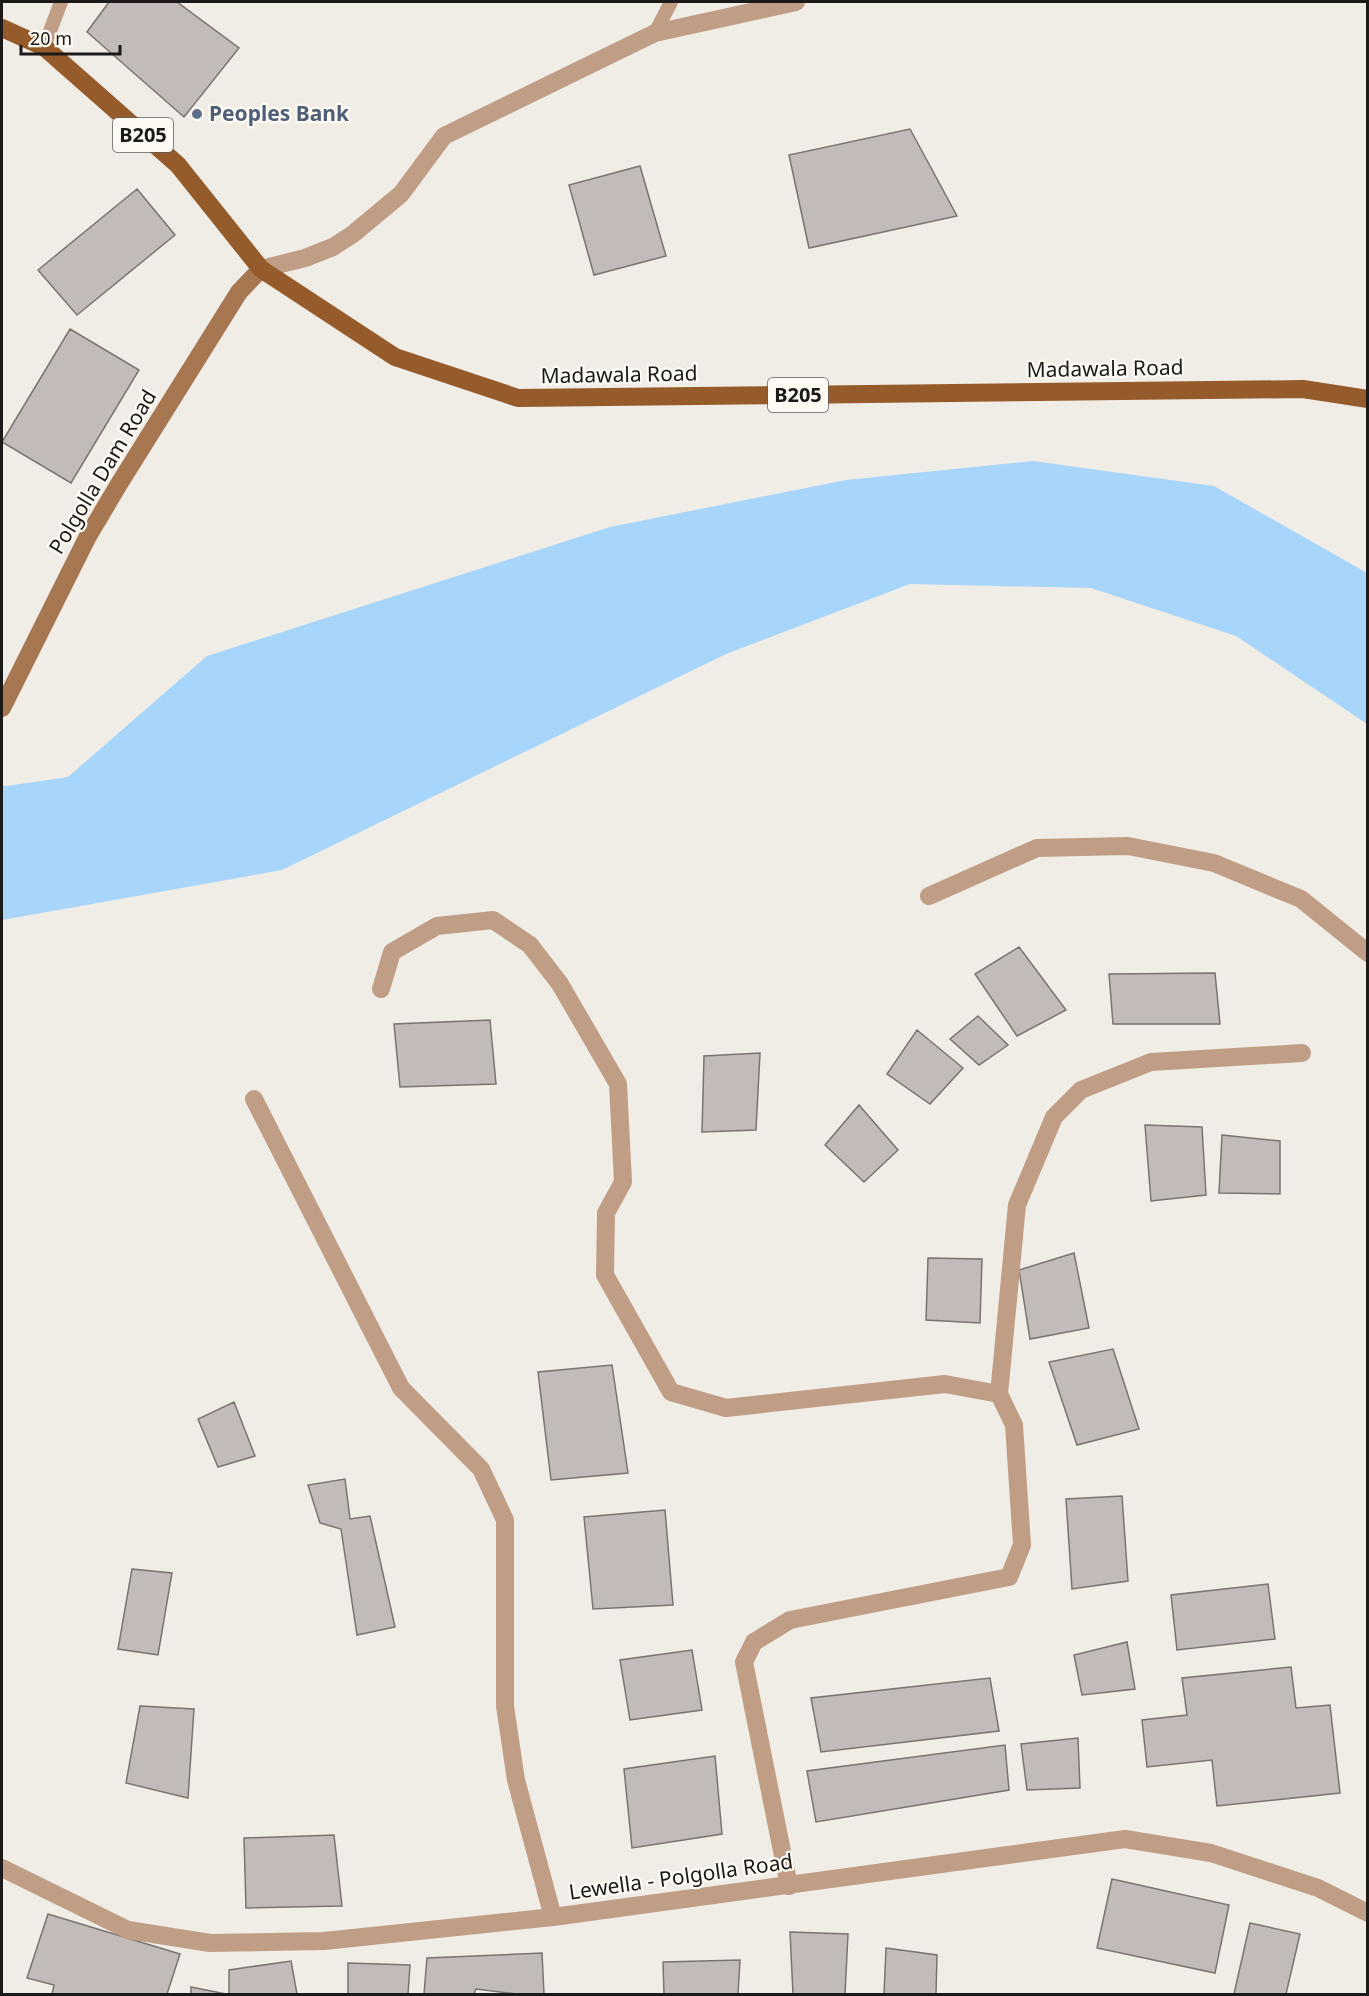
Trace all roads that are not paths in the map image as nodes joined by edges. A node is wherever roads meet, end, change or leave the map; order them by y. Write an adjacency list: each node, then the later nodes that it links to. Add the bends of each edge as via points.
1 (60, 2): 6 (lane)
2 (671, 2): 5 (lane)
3 (796, 2): 5 (street)
4 (2, 28): 6 (main road, Madawala Road / B205)
5 (655, 33): 7 (street, via 444,136 401,194 353,234 305,258)
6 (44, 47): 7 (main road, Madawala Road / B205, via 178,165)
7 (261, 269): 8 (main road, Madawala Road / B205, via 395,357 518,398 1303,389); 9 (main road, Polgolla Dam Road, via 240,292 87,538)
8 (1368, 399)
9 (2, 708)
10 (930, 896): 11 (street, via 1037,848 1128,846 1214,863 1301,900)
11 (1368, 953)
12 (381, 989): 15 (street, via 392,952 437,926 493,920 530,945 560,984 618,1084 623,1182 606,1213 605,1275 671,1392 726,1408 945,1383)
13 (1302, 1053): 15 (street, via 1151,1062 1081,1090 1054,1117 1017,1205)
14 (254, 1099): 19 (street, via 401,1388 481,1469 504,1520 505,1706 516,1780)
15 (999, 1394): 17 (street, via 1014,1425 1022,1545 1009,1576 790,1620 754,1642 744,1662)
16 (2, 1868): 19 (street, Lewella - Polgolla Road, via 128,1930 210,1942 324,1941)
17 (789, 1886): 18 (street, Lewella - Polgolla Road, via 1125,1839 1211,1852 1318,1888); 19 (street, Lewella - Polgolla Road)
18 (1368, 1914)
19 (553, 1917)

